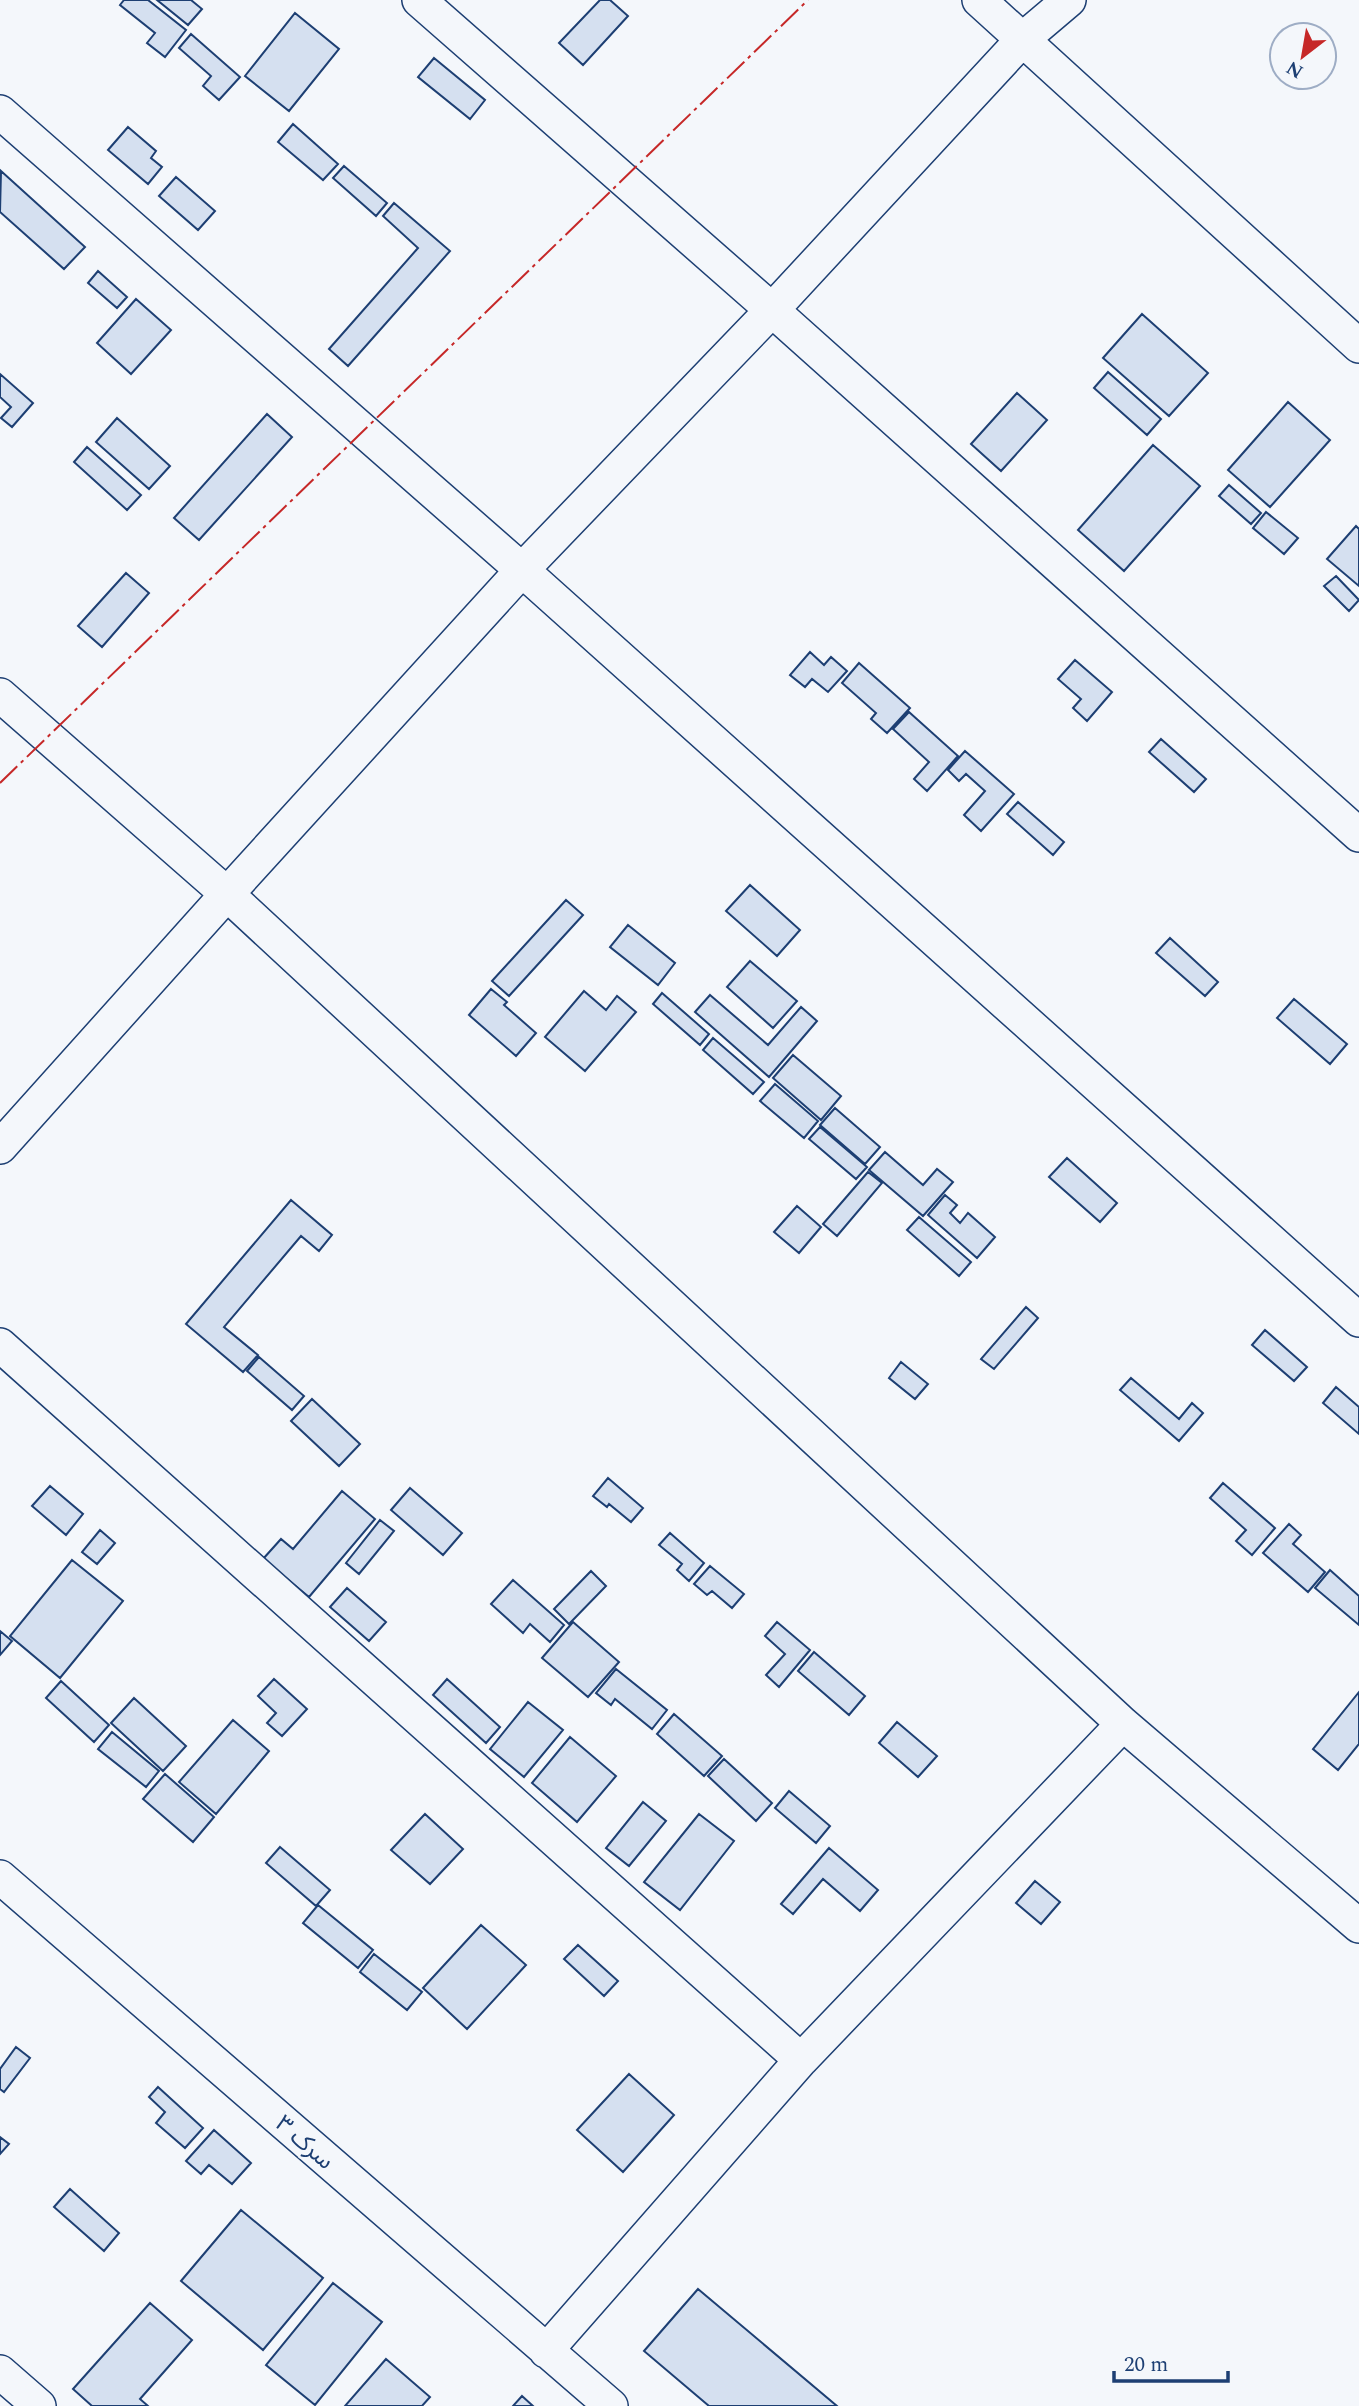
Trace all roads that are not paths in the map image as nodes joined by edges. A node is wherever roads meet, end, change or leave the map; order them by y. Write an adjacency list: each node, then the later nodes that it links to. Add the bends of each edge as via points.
1 (419, 0): 6 (street)
2 (979, 0): 4 (street)
3 (1069, 0): 4 (street)
4 (1023, 39): 6 (street); 7 (street)
5 (0, 112): 8 (street)
6 (772, 310): 8 (street); 10 (street)
7 (1359, 346)
8 (522, 570): 11 (street); 13 (street)
9 (0, 695): 11 (street)
10 (1359, 835)
11 (227, 894): 12 (street); 15 (street)
12 (0, 1147)
13 (1359, 1320)
14 (0, 1345): 18 (street)
15 (1123, 1724): 17 (street); 18 (street)
16 (0, 1877): 19 (street, سرک ۳)
17 (1359, 1926)
18 (801, 2060): 19 (street)
19 (546, 2351): 22 (street, سرک ۳)
20 (0, 2372): 21 (street)
21 (39, 2406)
22 (611, 2406)

